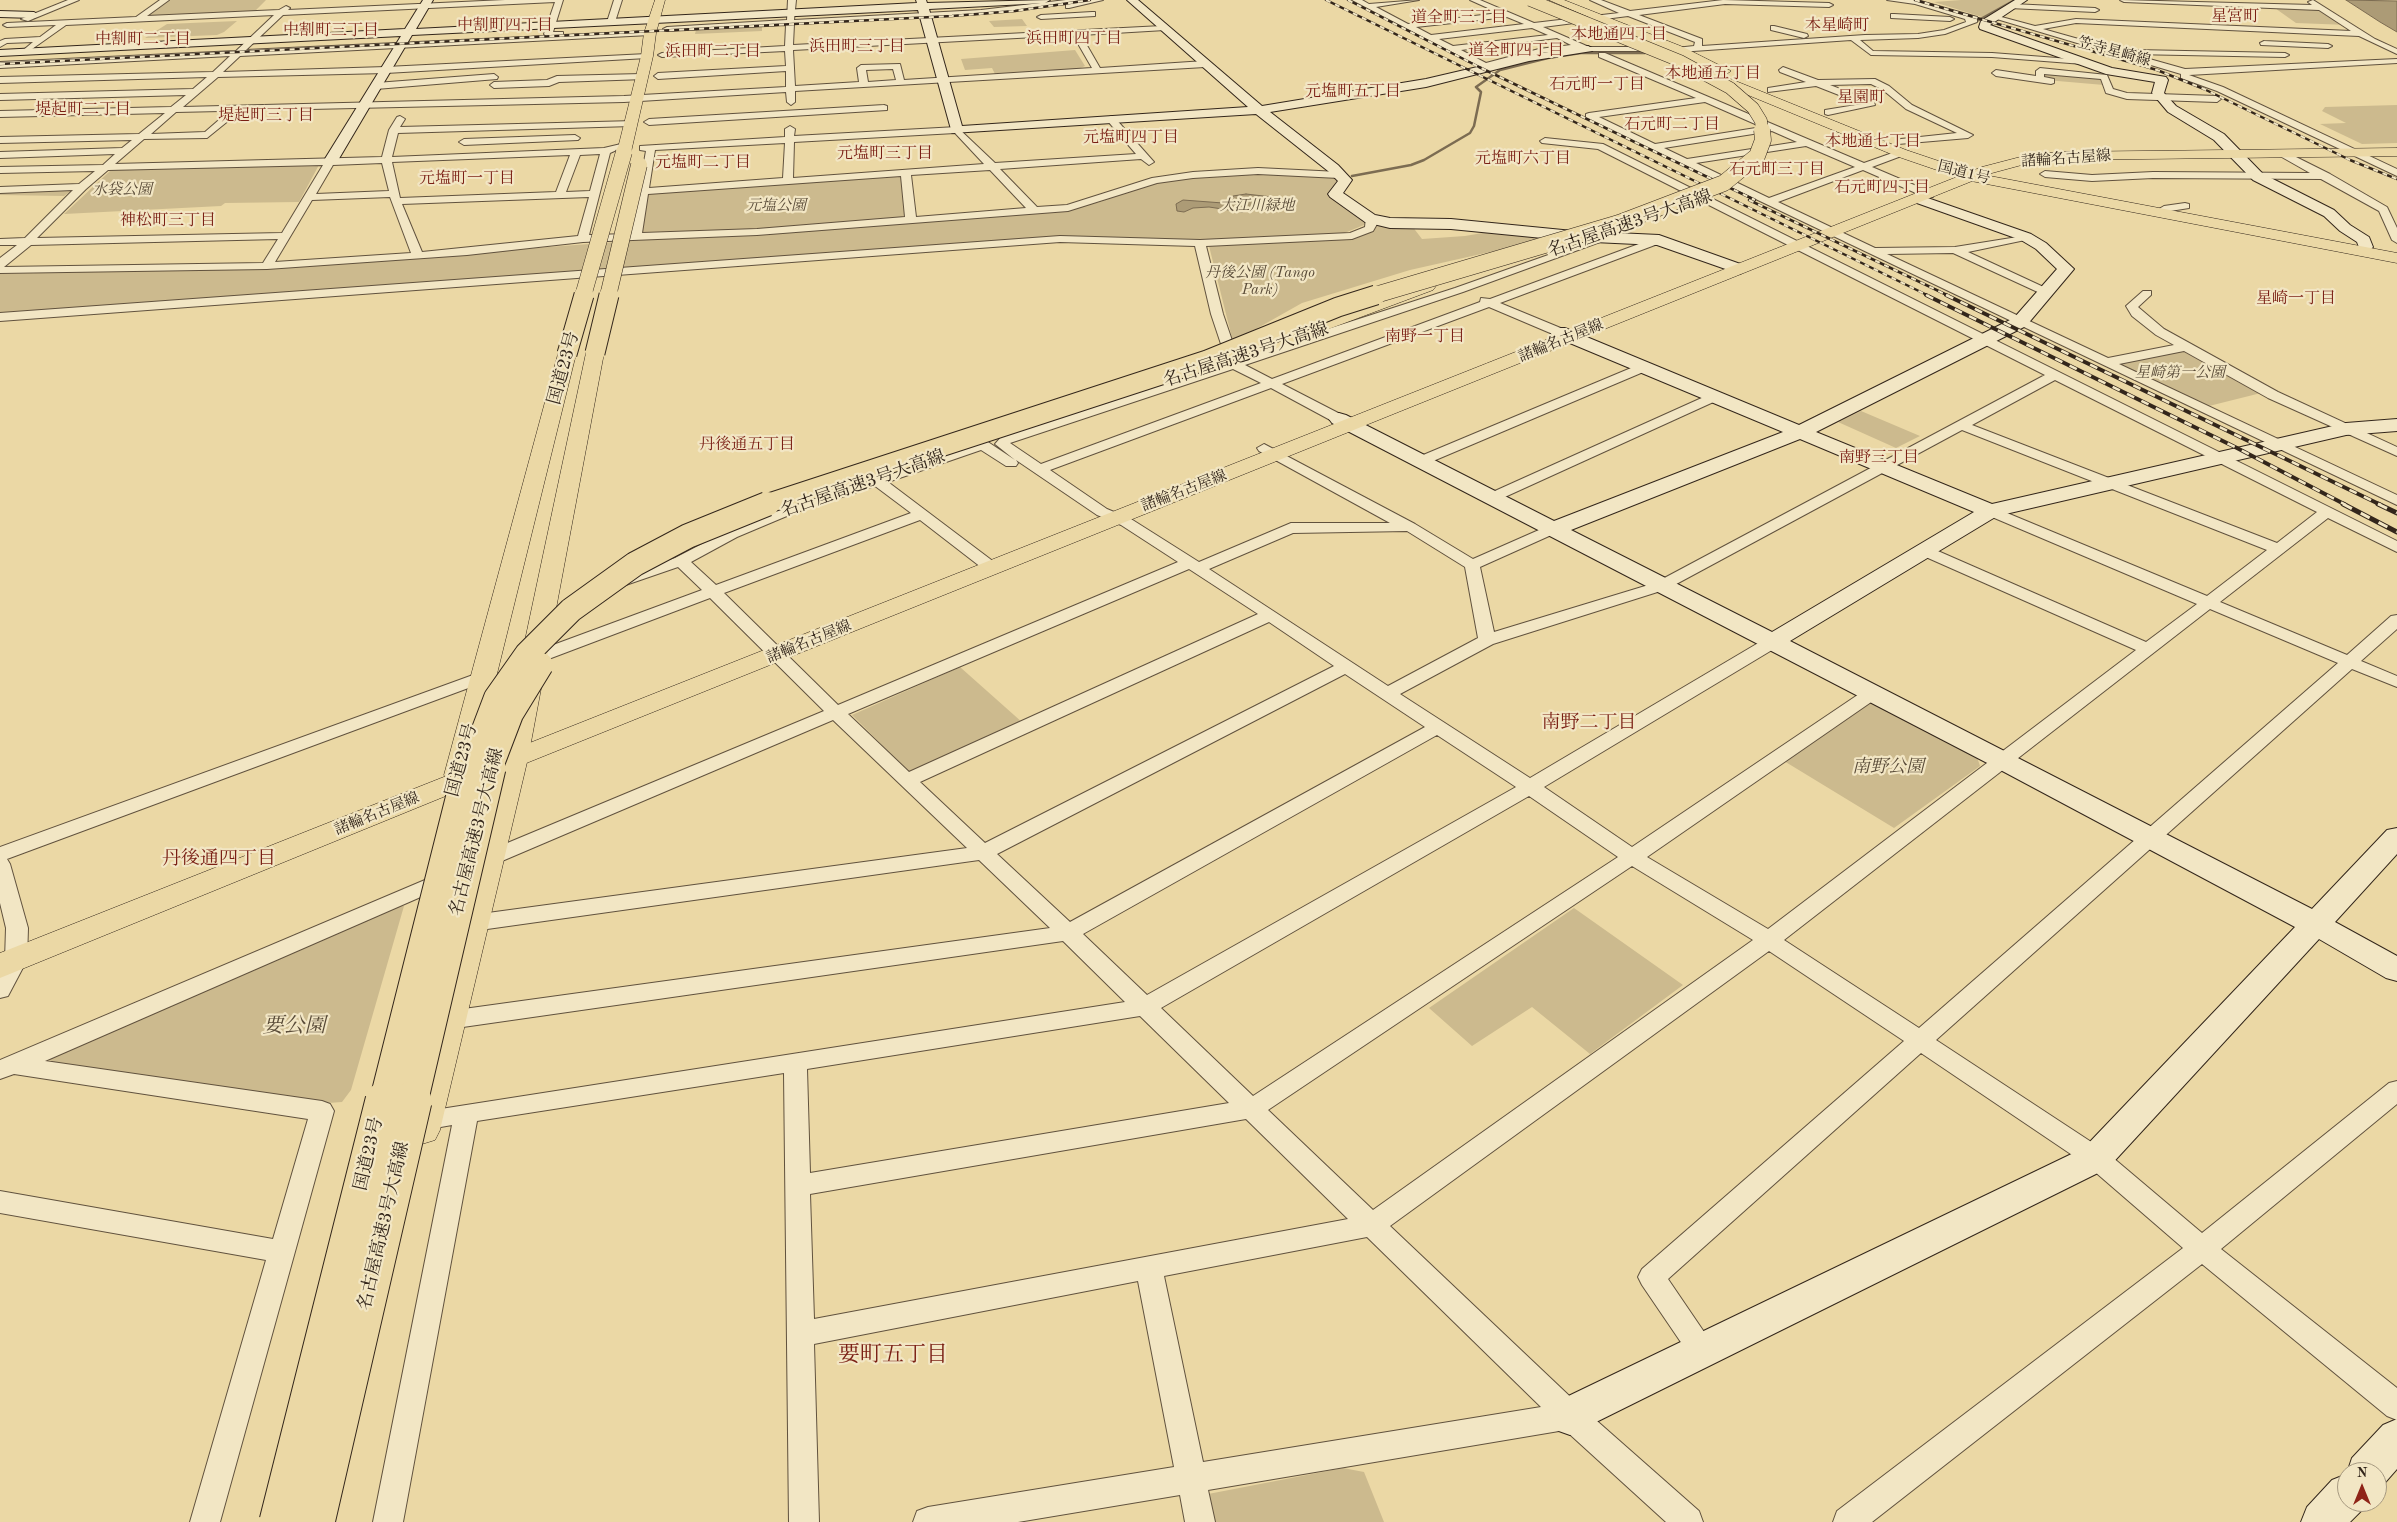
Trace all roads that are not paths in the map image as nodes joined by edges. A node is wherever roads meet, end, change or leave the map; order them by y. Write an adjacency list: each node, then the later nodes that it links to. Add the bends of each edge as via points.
1 (76, 0): 48 (street)
2 (165, 0): 35 (street)
3 (295, 0): 43 (street)
4 (554, 0): 27 (street)
5 (559, 0): 42 (street)
6 (618, 0): 64 (street)
7 (660, 0): 73 (main road, 国道23号)
8 (792, 0): 78 (street)
9 (1036, 0): 31 (street); 45 (street)
10 (1099, 0): 28 (street)
11 (1132, 0): 74 (street)
12 (1356, 0): 33 (street)
13 (1415, 0): 33 (street)
14 (1474, 0): 32 (street)
15 (1528, 0): 58 (main road, 国道1号); 101 (main road, bridge)
16 (1538, 0): 53 (main road, via 1575,15)
17 (1545, 0): 367 (main road, 名古屋高速3号大高線, bridge, via 1684,58 1742,89 1759,103 1772,124 1774,143 1766,160 1732,187 1673,211 767,516 697,548 633,583 584,619 545,660 511,714 486,779)
18 (1554, 0): 53 (main road, 国道1号)
19 (1594, 0): 46 (street)
20 (1890, 0): 61 (street, via 1916,2)
21 (1927, 0): 25 (street)
22 (2124, 0): 26 (street)
23 (2263, 0): 34 (street)
24 (2310, 0): 39 (street)
25 (1942, 1)
26 (2160, 1): 34 (street); 72 (street)
27 (427, 3): 43 (street); 93 (street)
28 (1080, 3): 31 (street); 45 (street); 55 (street, via 1095,16)
29 (2017, 3): 38 (street); 61 (street)
30 (1829, 4): 46 (street, via 1725,2)
31 (1044, 5): 45 (street)
32 (1485, 5): 36 (street); 50 (street)
33 (1367, 6): 52 (street)
34 (2272, 6): 39 (street); 51 (street)
35 (155, 7): 37 (street); 56 (street)
36 (1465, 7)
37 (136, 8)
38 (2064, 8): 41 (street); 62 (street)
39 (2321, 8): 69 (street)
40 (72, 10): 48 (street)
41 (2101, 10)
42 (557, 11): 44 (street); 96 (street)
43 (282, 12): 56 (street); 66 (street)
44 (548, 12)
45 (982, 13): 59 (street); 59 (street); 60 (street)
46 (1626, 13): 53 (street); 112 (street, via 1699,40)
47 (0, 14): 48 (street)
48 (39, 14): 70 (street)
49 (1407, 14): 52 (street)
50 (1508, 14): 68 (street); 71 (street)
51 (2283, 14)
52 (1387, 16): 71 (street)
53 (1595, 16): 58 (street); 112 (main road, 国道1号, via 1680,50)
54 (1894, 16): 61 (street)
55 (1034, 18)
56 (138, 19): 63 (street)
57 (670, 19): 73 (street); 78 (street); 110 (main road, 国道23号)
58 (1573, 19): 68 (street); 101 (main road, 国道1号)
59 (926, 20): 65 (street); 65 (street); 77 (street); 86 (street); 99 (street); 139 (street)
60 (995, 20)
61 (1980, 21): 76 (street); 88 (street, via 1934,34); 94 (street, via 1938,37); 119 (street, 笠寺星崎線, via 1984,27)
62 (2076, 21): 72 (street); 76 (street)
63 (65, 22): 70 (street); 89 (street)
64 (611, 22): 73 (street); 96 (street)
65 (858, 23): 78 (street); 78 (street); 99 (street)
66 (268, 25): 67 (street); 91 (street)
67 (278, 25)
68 (1533, 25): 84 (street); 87 (street)
69 (2348, 25): 80 (street, via 2296,23); 82 (street)
70 (4, 26)
71 (1408, 26): 87 (street)
72 (2191, 26): 80 (street); 83 (street)
73 (651, 27): 96 (street); 116 (main road, 国道23号)
74 (1162, 28): 79 (street); 123 (street)
75 (1774, 28): 90 (street, via 1802,36)
76 (2033, 28): 92 (street)
77 (989, 29): 79 (street, via 1102,23); 86 (street)
78 (790, 31): 99 (street); 110 (street); 124 (street)
79 (1112, 31): 81 (street)
80 (2308, 31): 82 (street); 95 (street, via 2331,48)
81 (1076, 33): 86 (street); 128 (street)
82 (2363, 34): 105 (street)
83 (2201, 35)
84 (1557, 36): 100 (street); 103 (street)
85 (2098, 37): 92 (street)
86 (992, 38)
87 (1430, 38): 103 (street)
88 (1853, 38): 90 (street); 113 (street, via 1871,53)
89 (42, 39): 98 (street, via 5,41); 104 (street)
90 (1833, 39): 112 (street)
91 (251, 40): 93 (street); 102 (street); 107 (street)
92 (2079, 40): 108 (street)
93 (403, 42): 96 (street); 96 (street); 107 (street); 126 (street)
94 (1947, 42)
95 (2253, 42)
96 (544, 44): 116 (street); 122 (street)
97 (2213, 44): 109 (street)
98 (0, 45)
99 (862, 45)
100 (1585, 47): 101 (street); 103 (street, via 1539,51 1485,66); 163 (street, via 1426,83)
101 (1644, 47): 149 (main road, 国道1号); 235 (main road, bridge, via 1694,68 1738,93 1758,115 1762,146 1750,163 1724,183)
102 (89, 48): 104 (street); 117 (street)
103 (1452, 49)
104 (25, 52): 106 (street)
105 (2397, 52)
106 (0, 53)
107 (236, 54): 117 (street); 132 (street)
108 (2125, 54): 109 (street, via 2144,50); 130 (street)
109 (2225, 54): 114 (street); 125 (street)
110 (662, 55): 133 (main road, 国道23号)
111 (1602, 55): 154 (street)
112 (1703, 55): 147 (main road, 国道1号)
113 (1992, 55): 119 (street); 131 (street, via 1998,64)
114 (2292, 55)
115 (2312, 55): 121 (street, via 2341,55)
116 (647, 56): 134 (main road, 国道23号)
117 (69, 60): 120 (street); 136 (street)
118 (2397, 61): 121 (street)
119 (2084, 62): 140 (street, 笠寺星崎線, via 2110,71)
120 (3, 63)
121 (2362, 63): 125 (street)
122 (501, 64): 126 (street); 135 (street)
123 (1205, 64): 128 (street); 163 (street)
124 (790, 68): 133 (street); 146 (street)
125 (2258, 68): 130 (street)
126 (386, 70): 132 (street); 145 (street)
127 (1783, 70): 142 (street)
128 (1098, 71): 139 (street)
129 (548, 72): 137 (street, via 560,72)
130 (2185, 72): 194 (street, via 2184,76 2220,89)
131 (1996, 73): 143 (street); 152 (street, via 2107,86 2109,91 2127,96)
132 (215, 74): 136 (street); 148 (street)
133 (658, 76): 153 (main road, 国道23号)
134 (642, 77): 137 (street); 164 (main road, 国道23号)
135 (497, 78): 137 (street, via 549,83); 145 (street); 156 (street)
136 (37, 79): 138 (street); 151 (street)
137 (556, 79)
138 (0, 80)
139 (944, 80): 141 (street); 178 (street)
140 (2162, 80): 152 (street, 笠寺星崎線); 152 (street, via 2175,79 2222,101)
141 (901, 83): 144 (street, via 897,66 861,68); 161 (street)
142 (1817, 83): 147 (street); 158 (street); 159 (street, via 1872,80)
143 (1990, 83)
144 (864, 85): 146 (street); 161 (street)
145 (376, 86): 160 (street)
146 (792, 90): 150 (street); 167 (street, via 786,102)
147 (1772, 90): 165 (main road, 国道1号)
148 (194, 92): 151 (street); 162 (street)
149 (1754, 93): 154 (street); 189 (main road, 国道1号)
150 (718, 94): 153 (street); 168 (street)
151 (4, 97): 155 (street)
152 (2160, 97): 196 (street, via 2172,109 2212,132)
153 (654, 98): 164 (street); 172 (main road, 国道23号)
154 (1704, 100): 176 (street); 188 (street, via 1589,116)
155 (0, 103)
156 (486, 103): 157 (street); 164 (street); 175 (street)
157 (407, 104): 160 (street); 177 (street)
158 (1879, 104): 159 (street); 165 (street)
159 (1903, 104): 189 (street, via 1968,135)
160 (364, 106): 162 (street); 202 (street, via 352,118)
161 (884, 109): 167 (street); 178 (street); 183 (street)
162 (174, 110): 166 (street); 173 (street)
163 (1259, 110): 169 (street); 213 (street)
164 (632, 111): 175 (street); 187 (main road, 国道23号)
165 (1828, 112): 189 (main road, 国道1号)
166 (0, 114)
167 (790, 114): 168 (street); 183 (street, via 785,126)
168 (714, 118): 172 (street)
169 (1111, 119): 178 (street); 200 (street)
170 (178, 122): 173 (street)
171 (205, 122): 179 (street, via 228,121 208,134)
172 (649, 122): 190 (main road, 国道23号)
173 (159, 123): 174 (street); 179 (street)
174 (139, 124)
175 (472, 128): 177 (street); 184 (street)
176 (1774, 128): 186 (street); 188 (street)
177 (394, 130): 201 (street)
178 (957, 130): 204 (street)
179 (144, 136): 182 (street); 192 (street)
180 (610, 136): 187 (street)
181 (582, 137): 184 (street)
182 (0, 140)
183 (791, 140): 190 (street); 216 (street)
184 (464, 142): 199 (street)
185 (1545, 142): 243 (street, via 1600,146)
186 (1807, 143): 203 (street); 205 (street)
187 (626, 144): 193 (street); 263 (main road, 国道23号, bridge)
188 (1654, 147): 203 (street)
189 (1901, 148): 205 (street); 210 (main road, 国道1号)
190 (645, 149): 219 (street); 263 (main road, 国道23号, bridge)
191 (2397, 150): 194 (main road, 諸輪名古屋線)
192 (124, 151): 198 (street); 206 (street)
193 (606, 151): 195 (street); 220 (street)
194 (2350, 151): 196 (main road, 諸輪名古屋線, via 2315,147); 197 (main road, 諸輪名古屋線); 211 (street)
195 (576, 152): 199 (street); 221 (street)
196 (2232, 152): 197 (main road, 諸輪名古屋線); 210 (main road, 諸輪名古屋線, via 2058,156); 215 (street)
197 (2283, 154): 214 (street)
198 (0, 155)
199 (455, 156): 201 (street)
200 (1144, 156): 204 (street); 207 (street)
201 (386, 159): 202 (street); 224 (street)
202 (330, 162): 206 (street); 223 (street)
203 (1685, 162): 225 (street)
204 (992, 167): 209 (street); 228 (street)
205 (1862, 167): 222 (street); 225 (street)
206 (106, 168): 208 (street); 217 (street)
207 (1155, 169)
208 (0, 170)
209 (906, 173): 216 (street); 229 (street)
210 (1971, 173): 222 (main road, 諸輪名古屋線); 227 (main road, 国道1号); 249 (main road, 国道1号, via 2299,241)
211 (2397, 173)
212 (2045, 174): 215 (street, via 2092,178 2153,175)
213 (1339, 175): 228 (street, via 1258,171 1167,177 1080,205); 230 (street, via 1345,180 1335,194)
214 (2326, 176): 215 (street); 239 (street, via 2383,209)
215 (2258, 177): 244 (street, via 2329,213 2364,240)
216 (788, 180): 219 (street)
217 (82, 187): 218 (street); 241 (street)
218 (0, 190)
219 (644, 191): 232 (street)
220 (596, 194): 221 (street); 237 (street)
221 (560, 195): 224 (street)
222 (1922, 195): 231 (main road, 諸輪名古屋線); 234 (street)
223 (310, 197): 224 (street); 233 (street)
224 (395, 198): 248 (street)
225 (1768, 202): 231 (street)
226 (2185, 206): 227 (street)
227 (2164, 209): 244 (main road, 国道1号)
228 (1034, 210): 229 (street)
229 (911, 219): 232 (street, via 757,232)
230 (1370, 219): 236 (street); 242 (street, via 1369,229 1352,236)
231 (1828, 230): 243 (main road, 諸輪名古屋線); 245 (street)
232 (636, 235): 237 (street)
233 (286, 236): 241 (street); 251 (street)
234 (2026, 237): 246 (street); 255 (street, via 2042,246 2066,269)
235 (1574, 238): 275 (main road, bridge, via 1392,298 1267,346 987,439); 366 (main road, 名古屋高速3号大高線, bridge, via 1447,272 1310,318 1207,360 859,472 719,522 635,564 571,610 540,639 496,698 472,755)
236 (1606, 238): 238 (street); 254 (street)
237 (583, 239): 248 (street)
238 (1659, 240): 252 (street); 257 (street)
239 (2397, 240)
240 (0, 242): 241 (street)
241 (26, 243): 250 (street)
242 (1200, 243): 258 (street, via 1060,239); 264 (street, via 1217,314)
243 (1793, 243): 252 (main road, 諸輪名古屋線); 261 (street)
244 (2366, 247): 247 (main road, 国道1号)
245 (1870, 250): 246 (street); 259 (street)
246 (1955, 250): 255 (street)
247 (2397, 253)
248 (418, 256): 251 (street)
249 (2397, 258)
250 (0, 264)
251 (266, 266): 253 (street)
252 (1734, 267): 260 (main road, 諸輪名古屋線)
253 (0, 270)
254 (1459, 290): 257 (street); 264 (street)
255 (2046, 292): 259 (street)
256 (2147, 293): 262 (street, via 2132,306 2136,313)
257 (1490, 303): 260 (street); 268 (street)
258 (0, 317)
259 (2020, 322): 261 (street); 265 (street)
260 (1566, 334): 266 (street); 270 (main road, 諸輪名古屋線)
261 (1987, 339): 267 (street); 274 (street)
262 (2184, 347): 265 (street); 273 (street, via 2273,395)
263 (581, 354): 304 (main road, 国道23号); 314 (main road, 国道23号)
264 (1232, 358): 268 (street); 282 (street, via 963,439); 283 (street, via 1004,441 1004,446)
265 (2108, 362): 276 (street)
266 (1644, 367): 269 (street); 280 (street)
267 (2056, 374): 272 (street); 279 (street)
268 (1271, 384): 270 (street); 283 (street)
269 (1714, 396): 274 (street); 286 (street)
270 (1345, 422): 277 (main road, 諸輪名古屋線); 280 (street)
271 (2397, 425): 273 (street)
272 (1961, 426): 281 (street); 285 (street)
273 (2346, 429): 276 (street); 278 (street)
274 (1800, 432): 281 (street); 293 (street)
275 (983, 445): 282 (street); 291 (street)
276 (2278, 445): 279 (street); 287 (street)
277 (1270, 452): 291 (main road, 諸輪名古屋線); 292 (street)
278 (2397, 452)
279 (2223, 458): 285 (street); 289 (street)
280 (1421, 461): 286 (street)
281 (1884, 467): 288 (street); 301 (street)
282 (914, 468): 284 (street)
283 (1038, 470): 291 (street)
284 (877, 480): 290 (street); 297 (street, via 760,522)
285 (2111, 484): 288 (street); 295 (street)
286 (1491, 498): 293 (street)
287 (2397, 501)
288 (1990, 511): 296 (street); 303 (street)
289 (2328, 512): 294 (street); 295 (street)
290 (922, 514): 298 (street); 302 (street)
291 (1103, 517): 298 (main road, 諸輪名古屋線); 300 (street, via 1126,522)
292 (1410, 527): 299 (street); 300 (street, via 1291,528)
293 (1553, 529): 299 (street); 301 (street)
294 (2397, 547)
295 (2279, 549): 303 (street)
296 (1925, 550): 308 (street); 310 (street)
297 (681, 561): 302 (street); 304 (street)
298 (986, 564): 309 (main road, 諸輪名古屋線)
299 (1472, 565): 307 (street)
300 (1194, 566): 305 (street); 318 (street)
301 (1661, 586): 307 (street); 308 (street)
302 (713, 591): 309 (street); 311 (street)
303 (2209, 603): 310 (street); 312 (street)
304 (542, 608): 311 (main road, 国道23号)
305 (1270, 615): 313 (street); 323 (street)
306 (2397, 620): 312 (street)
307 (1487, 640): 316 (street)
308 (1772, 643): 317 (street); 324 (street)
309 (773, 649): 318 (street); 320 (main road, 諸輪名古屋線)
310 (2148, 650): 321 (street)
311 (532, 659): 320 (main road, 国道23号)
312 (2350, 662): 315 (street); 326 (street)
313 (1346, 667): 316 (street); 327 (street)
314 (484, 676): 322 (main road, 国道23号); 328 (street)
315 (2397, 682)
316 (1386, 694): 319 (street)
317 (1871, 694): 321 (street); 329 (street)
318 (836, 714): 323 (street); 330 (street)
319 (1438, 727): 324 (street); 335 (street)
320 (515, 751): 322 (main road, 諸輪名古屋線); 330 (main road, 国道23号)
321 (2002, 760): 326 (street); 336 (street)
322 (458, 774): 332 (main road, 国道23号); 337 (main road, 諸輪名古屋線)
323 (907, 780): 327 (street)
324 (1530, 787): 329 (street); 340 (street)
325 (2397, 837): 334 (street)
326 (2150, 840): 334 (street); 342 (street)
327 (982, 853): 333 (street); 335 (street)
328 (0, 854)
329 (1632, 857): 336 (street); 346 (street)
330 (488, 859): 333 (main road, 国道23号)
331 (0, 864): 337 (street, via 17,928)
332 (432, 884): 344 (street); 365 (main road, 国道23号, via 357,1206)
333 (473, 922): 341 (main road, 国道23号)
334 (2315, 924): 338 (street); 349 (street)
335 (1068, 932): 340 (street); 341 (street)
336 (1769, 940): 342 (street); 352 (street)
337 (8, 953): 339 (street)
338 (2397, 970)
339 (0, 990)
340 (1145, 1007): 343 (street); 346 (street)
341 (449, 1020): 348 (main road, 国道23号)
342 (1921, 1041): 349 (street); 357 (street, via 1651,1277)
343 (795, 1061): 347 (street); 350 (street)
344 (6, 1067): 354 (street, via 322,1111)
345 (2397, 1090): 353 (street)
346 (1251, 1109): 350 (street); 352 (street)
347 (466, 1114): 348 (street); 369 (street)
348 (424, 1120): 368 (main road, 国道23号)
349 (2096, 1158): 353 (street); 357 (street)
350 (797, 1186): 356 (street)
351 (0, 1202): 354 (street)
352 (1372, 1225): 355 (street); 359 (street)
353 (2202, 1248): 358 (street); 374 (street)
354 (283, 1252): 364 (street)
355 (1149, 1269): 356 (street); 362 (street)
356 (800, 1334): 370 (street)
357 (1703, 1350): 359 (street)
358 (2397, 1406)
359 (1570, 1416): 362 (street); 373 (street)
360 (2397, 1439): 361 (street)
361 (2376, 1462)
362 (1191, 1478): 371 (street); 372 (street)
363 (2337, 1505): 375 (street)
364 (204, 1522)
365 (274, 1522)
366 (279, 1522)
367 (315, 1522)
368 (334, 1522)
369 (388, 1522)
370 (804, 1522)
371 (928, 1522)
372 (1200, 1522)
373 (1688, 1522)
374 (1848, 1522)
375 (2322, 1522)

